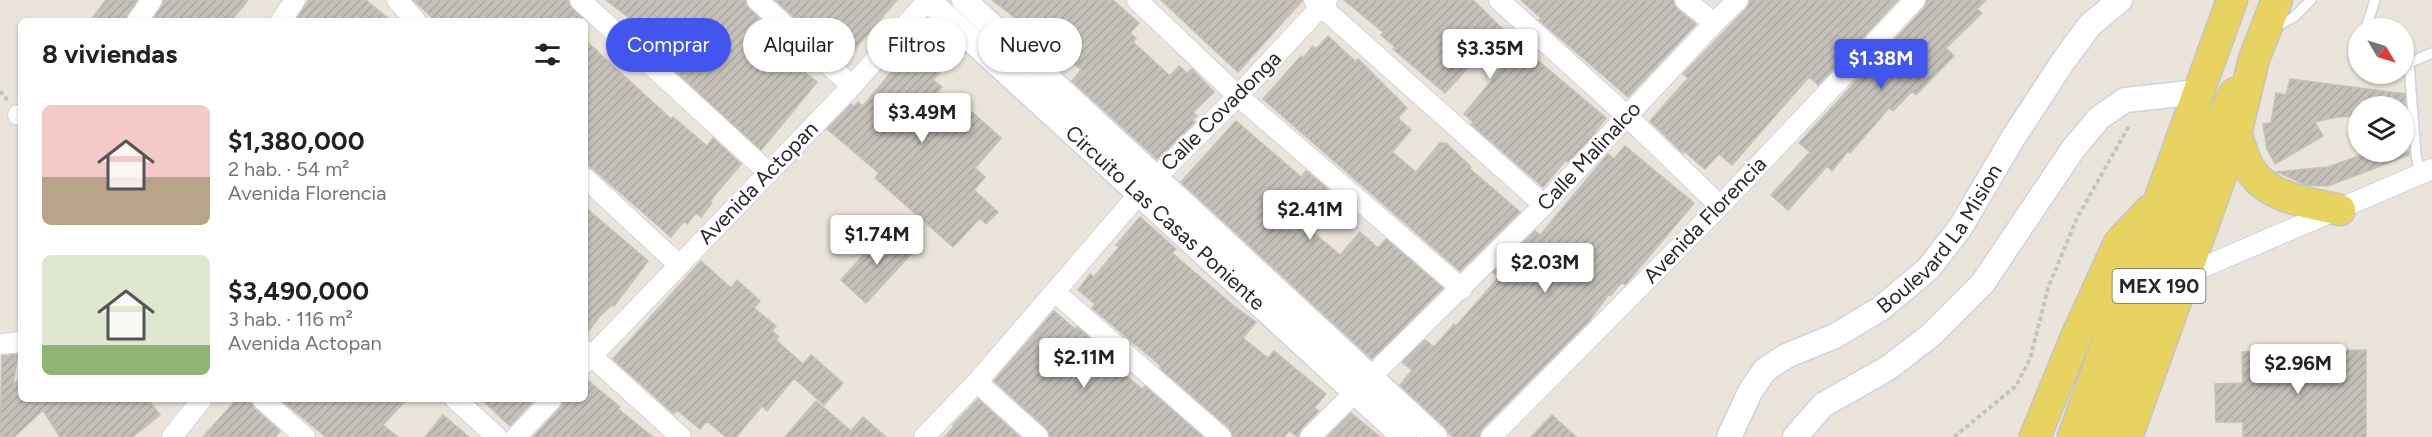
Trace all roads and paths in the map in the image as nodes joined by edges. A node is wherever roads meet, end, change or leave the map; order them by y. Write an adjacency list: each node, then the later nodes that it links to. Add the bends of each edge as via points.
1 (152, 0): 19 (street)
2 (295, 0): 20 (street)
3 (397, 0): 21 (street)
4 (580, 0): 35 (street)
5 (757, 0): 28 (street)
6 (928, 0): 28 (street, Avenida Actopan); 37 (street, Circuito Las Casas Poniente)
7 (964, 0): 37 (street, Circuito Las Casas Poniente)
8 (1137, 0): 30 (street)
9 (1499, 0): 32 (street)
10 (1685, 0): 23 (street)
11 (1738, 0): 23 (street, Calle Malinalco)
12 (1915, 0): 40 (street, Avenida Florencia)
13 (2120, 0): 69 (street, Boulevard La Mision, via 2090,25 2064,60 1960,228 1928,269 1880,309 1765,370)
14 (2232, 0): 29 (main road)
15 (2277, 0): 24 (main road)
16 (2311, 0): 24 (lane)
17 (2375, 0): 22 (lane)
18 (1321, 2): 30 (street, Calle Covadonga); 39 (street)
19 (140, 18)
20 (283, 18)
21 (413, 18)
22 (2369, 18)
23 (1714, 22): 32 (street, Calle Malinalco)
24 (2260, 46): 33 (main road)
25 (2432, 53): 26 (lane)
26 (2414, 61)
27 (2408, 84): 34 (lane, via 2416,154)
28 (852, 86): 35 (street, Avenida Actopan)
29 (2199, 92): 31 (street); 38 (main road)
30 (1238, 96): 37 (street, Calle Covadonga); 44 (street)
31 (2145, 97): 70 (street, via 2125,100 2099,118 2073,149 1983,283 1931,335 1888,368 1822,405); 71 (path, via 2077,218 2048,288 2030,360 2016,386)
32 (1627, 116): 39 (street, Calle Malinalco); 40 (street)
33 (2224, 134): 41 (main road, via 2266,186 2286,198); 43 (main road); 74 (main road, MEX 190)
34 (2426, 172): 41 (street)
35 (769, 173): 42 (street, Avenida Actopan)
36 (588, 181): 42 (street)
37 (1146, 186): 45 (street, Calle Covadonga); 52 (street, Circuito Las Casas Poniente)
38 (2159, 201): 72 (main road, via 2119,243); 73 (main road)
39 (1544, 205): 44 (street, Calle Malinalco)
40 (1719, 206): 68 (street, Avenida Florencia)
41 (2340, 210): 43 (street)
42 (679, 265): 49 (street, Avenida Actopan)
43 (2187, 274): 46 (main road)
44 (1462, 289): 52 (street, Calle Malinalco)
45 (1055, 292): 51 (street, Calle Covadonga); 64 (street)
46 (2167, 328): 75 (main road); 76 (main road)
47 (18, 342): 48 (street)
48 (0, 344)
49 (588, 356)
50 (588, 358): 61 (street)
51 (977, 382): 62 (street, Calle Covadonga); 63 (street)
52 (1364, 386): 65 (street, Calle Malinalco); 66 (street, Circuito Las Casas Poniente); 67 (street, Circuito Las Casas Poniente)
53 (200, 402): 57 (street)
54 (265, 402): 58 (street)
55 (458, 402): 59 (street)
56 (549, 402): 60 (street)
57 (172, 437)
58 (305, 437)
59 (497, 437)
60 (516, 437)
61 (681, 437)
62 (924, 437)
63 (1038, 437)
64 (1221, 437)
65 (1310, 437)
66 (1404, 437)
67 (1435, 437)
68 (1491, 437)
69 (1729, 437)
70 (1795, 437)
71 (1954, 437)
72 (2035, 437)
73 (2073, 437)
74 (2104, 437)
75 (2127, 437)
76 (2142, 437)

